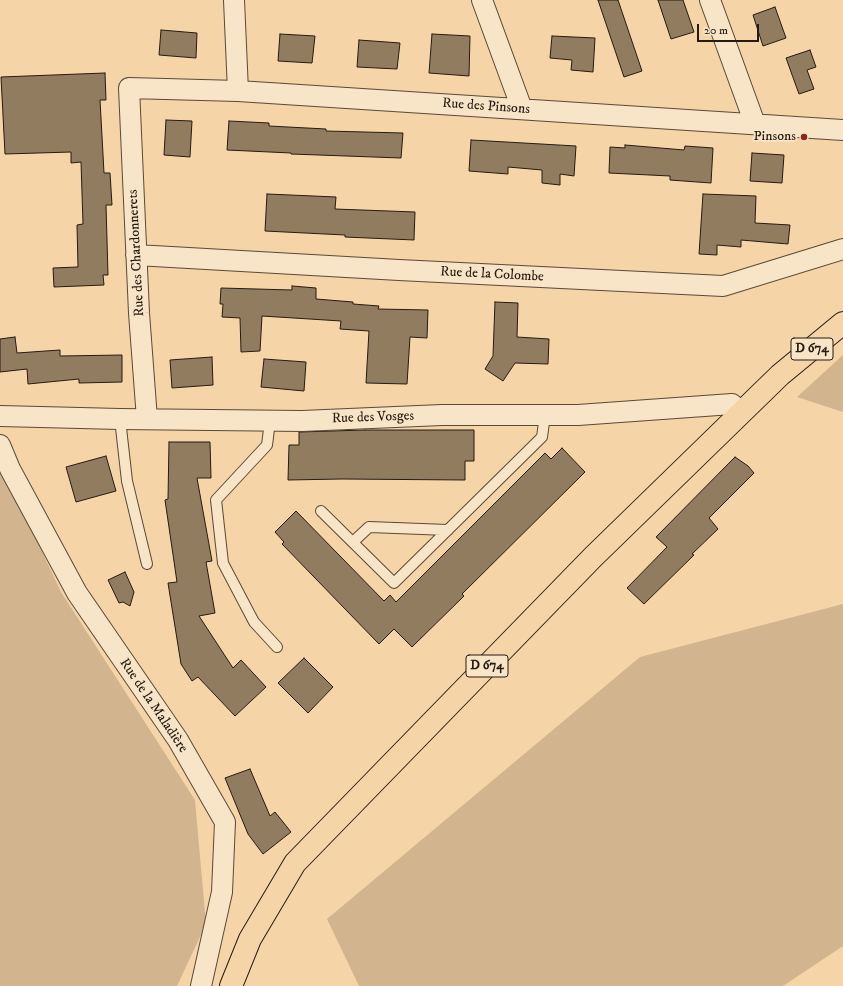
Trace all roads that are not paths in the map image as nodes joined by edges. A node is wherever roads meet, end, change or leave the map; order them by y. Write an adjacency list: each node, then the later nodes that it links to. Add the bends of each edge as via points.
1 (234, 0): 5 (street)
2 (482, 0): 6 (street)
3 (710, 0): 7 (street)
4 (129, 88): 5 (street, Rue des Pinsons); 10 (street, Rue des Chardonnerets)
5 (238, 91): 6 (street, Rue des Pinsons)
6 (522, 110): 7 (street, Rue des Pinsons)
7 (755, 124): 8 (street, Rue des Pinsons)
8 (843, 130)
9 (843, 249): 10 (street, Rue de la Colombe, via 723,286)
10 (136, 255): 16 (street, Rue des Chardonnerets)
11 (843, 323): 12 (main road, D 674, via 780,375)
12 (742, 412): 13 (street, Rue des Vosges, via 732,404); 25 (main road, D 674, via 593,557 295,863 250,939)
13 (545, 415): 17 (street, Rue des Vosges, via 442,415); 20 (lane, via 542,437)
14 (0, 416): 15 (street, Rue des Vosges)
15 (120, 419): 16 (street, Rue des Vosges); 22 (lane, via 127,481)
16 (147, 419): 17 (street, Rue des Vosges)
17 (270, 421): 23 (lane, via 268,445 216,500 223,563 254,622)
18 (0, 445): 24 (street, Rue de la Maladière, via 77,593 178,740 225,822 222,892)
19 (321, 511): 21 (lane)
20 (448, 530): 21 (lane, via 369,527); 21 (lane, via 394,583)
21 (353, 542)
22 (147, 564)
23 (277, 647)
24 (200, 986)
25 (231, 986)

